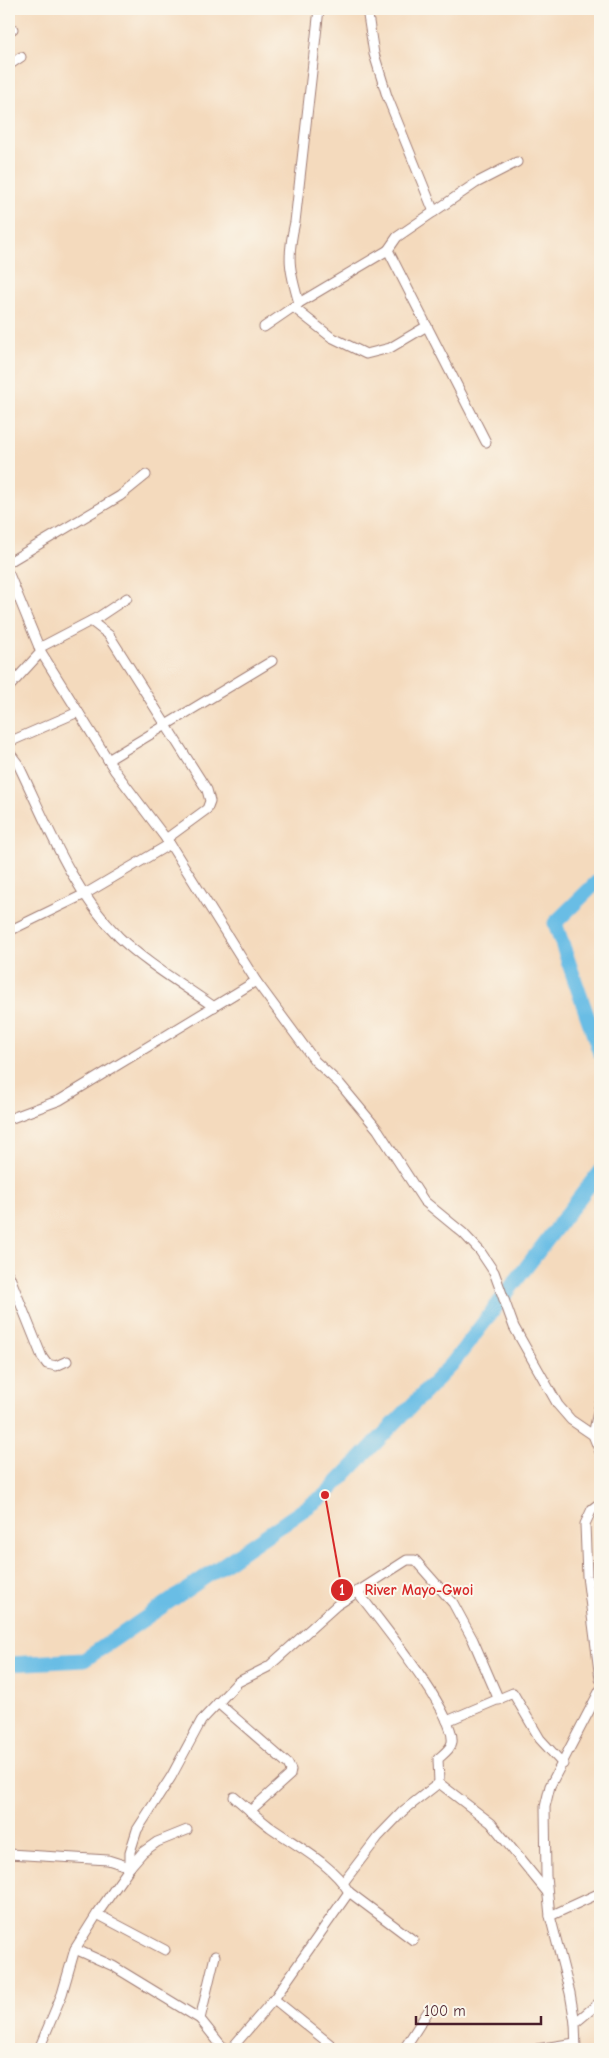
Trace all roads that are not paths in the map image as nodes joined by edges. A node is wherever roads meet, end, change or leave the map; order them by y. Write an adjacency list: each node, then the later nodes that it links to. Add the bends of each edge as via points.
1 (319, 9): 8 (street, via 289,250)
2 (367, 9): 6 (street, via 374,54 387,96)
3 (21, 58): 4 (street)
4 (9, 65)
5 (517, 162): 6 (street, via 476,183)
6 (434, 212): 7 (street, via 397,237)
7 (388, 250): 8 (street); 10 (street)
8 (296, 305): 9 (street); 10 (street, via 331,337 366,354 390,348)
9 (264, 326)
10 (427, 326): 11 (street)
11 (486, 442)
12 (146, 475): 13 (street, via 120,496)
13 (9, 562)
14 (9, 574): 17 (street)
15 (127, 598): 16 (street)
16 (91, 620): 17 (street); 21 (street, via 109,636)
17 (40, 650): 19 (street); 20 (street)
18 (272, 661): 21 (street)
19 (9, 687)
20 (78, 712): 22 (street); 24 (street)
21 (165, 725): 24 (street); 25 (street, via 207,790 210,801 207,809)
22 (9, 742)
23 (9, 752): 26 (street, via 18,764 66,867)
24 (108, 760): 25 (street)
25 (168, 842): 26 (street); 28 (street)
26 (84, 894): 27 (street); 29 (street, via 135,951)
27 (9, 931)
28 (256, 982): 29 (street); 34 (street, via 315,1061 340,1084 378,1130 424,1201 480,1251 494,1272 514,1327 558,1405 571,1420)
29 (214, 1007): 30 (street, via 60,1100)
30 (9, 1119)
31 (9, 1275): 32 (street, via 42,1357 47,1364 56,1366)
32 (67, 1361)
33 (600, 1405): 34 (street)
34 (593, 1435): 35 (street)
35 (600, 1452)
36 (600, 1503): 38 (street, via 592,1509 585,1524 587,1576)
37 (357, 1591): 40 (street, via 407,1560 415,1560 453,1603); 41 (street, via 320,1618 274,1662 238,1682); 42 (street, via 420,1675)
38 (600, 1679)
39 (600, 1690): 43 (street)
40 (499, 1700): 42 (street); 43 (street, via 513,1693 516,1695 540,1739)
41 (218, 1703): 46 (street, via 291,1770 290,1775); 49 (street, via 202,1721 141,1822 130,1852)
42 (447, 1721): 44 (street, via 452,1740 451,1747 438,1759)
43 (563, 1764): 52 (street, via 550,1786 545,1807)
44 (439, 1783): 50 (street, via 403,1811 378,1837); 52 (street, via 491,1823)
45 (234, 1797): 46 (street)
46 (250, 1810): 50 (street)
47 (187, 1830): 49 (street, via 157,1842)
48 (9, 1854): 49 (street, via 108,1860)
49 (130, 1866): 54 (street)
50 (343, 1883): 51 (street)
51 (349, 1892): 56 (street); 60 (street)
52 (548, 1892): 55 (street)
53 (600, 1893): 55 (street)
54 (97, 1914): 57 (street); 58 (street)
55 (550, 1916): 64 (street)
56 (413, 1940)
57 (75, 1949): 63 (street, via 113,1966); 66 (street, via 62,1994)
58 (165, 1950)
59 (216, 1956): 63 (street)
60 (274, 1999): 68 (street); 69 (street)
61 (600, 2002): 64 (street)
62 (429, 2010): 70 (street)
63 (200, 2019): 67 (street)
64 (575, 2023): 65 (street)
65 (575, 2046): 71 (street)
66 (39, 2049)
67 (224, 2049)
68 (231, 2049)
69 (336, 2049)
70 (404, 2049)
71 (537, 2049)

